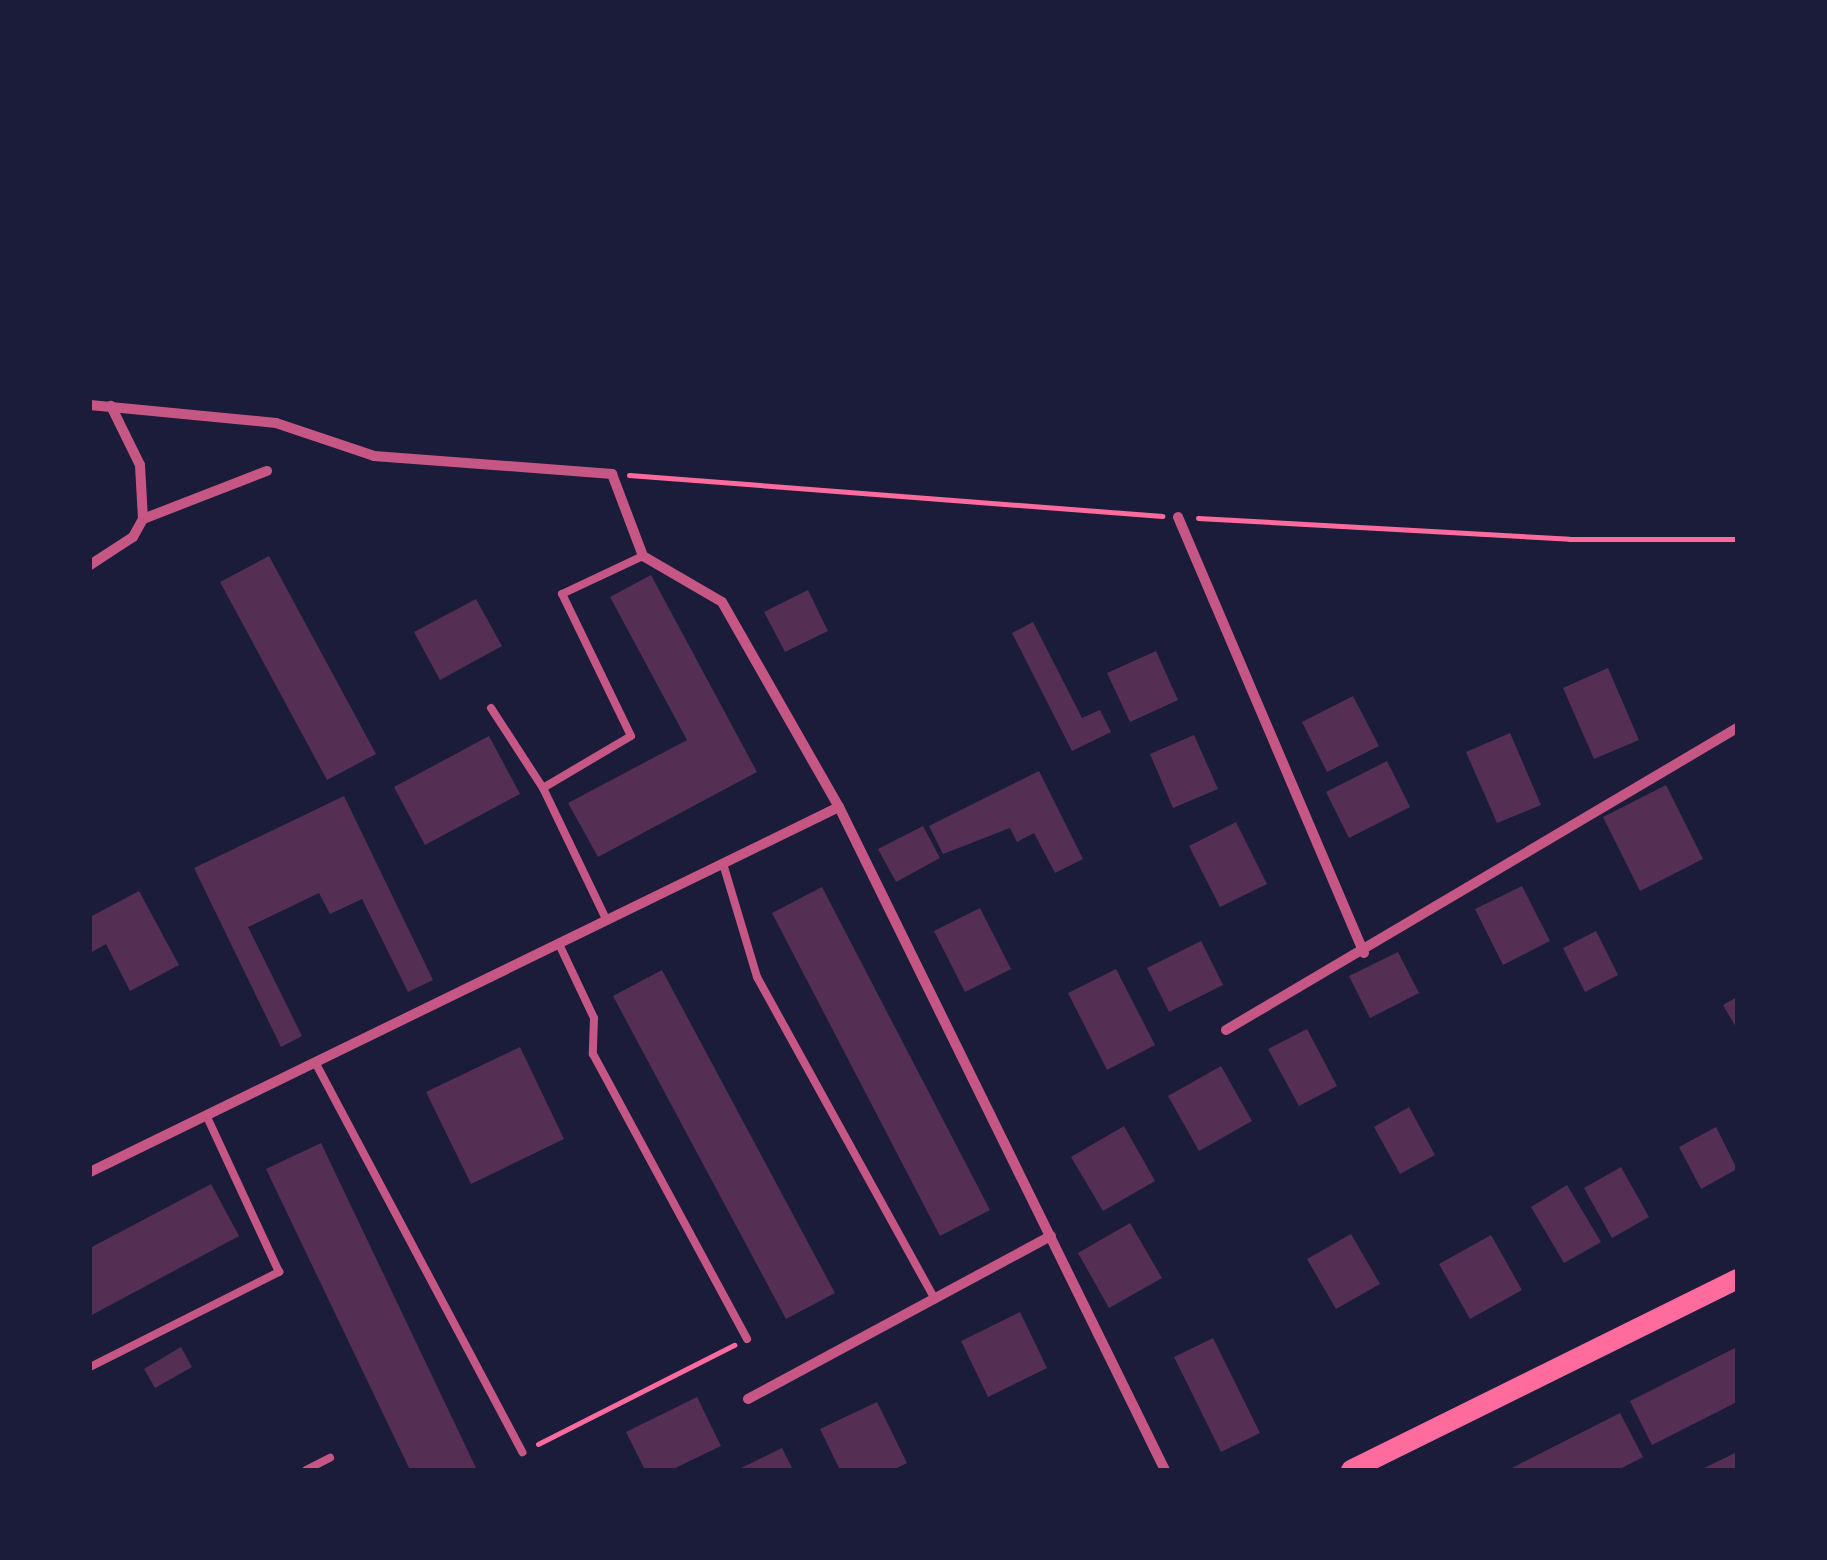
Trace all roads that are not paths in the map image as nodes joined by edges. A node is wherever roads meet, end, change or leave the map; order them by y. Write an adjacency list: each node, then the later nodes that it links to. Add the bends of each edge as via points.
1 (90, 405): 2 (street)
2 (111, 406): 5 (street, via 140,465); 6 (street, via 276,423 374,456 612,474)
3 (267, 471): 5 (street)
4 (1178, 517): 15 (street)
5 (143, 519): 7 (street, via 132,536)
6 (643, 556): 10 (lane, via 562,594 631,736); 11 (street, via 722,602)
7 (90, 565)
8 (491, 708): 10 (lane)
9 (1737, 728): 15 (street)
10 (543, 788): 13 (lane)
11 (839, 807): 12 (street); 20 (street)
12 (724, 868): 13 (street); 22 (lane, via 756,977)
13 (606, 918): 14 (street)
14 (559, 944): 17 (street); 23 (lane, via 594,1018 593,1054)
15 (1364, 953): 16 (street)
16 (1226, 1030)
17 (315, 1062): 18 (street); 26 (lane)
18 (206, 1115): 19 (street); 24 (lane, via 279,1272)
19 (90, 1172)
20 (1051, 1236): 22 (street); 29 (street)
21 (1737, 1279): 30 (main road)
22 (935, 1298): 25 (street)
23 (747, 1338)
24 (90, 1368)
25 (748, 1398)
26 (522, 1452)
27 (330, 1458): 28 (lane)
28 (306, 1470)
29 (1164, 1470)
30 (1351, 1470)

